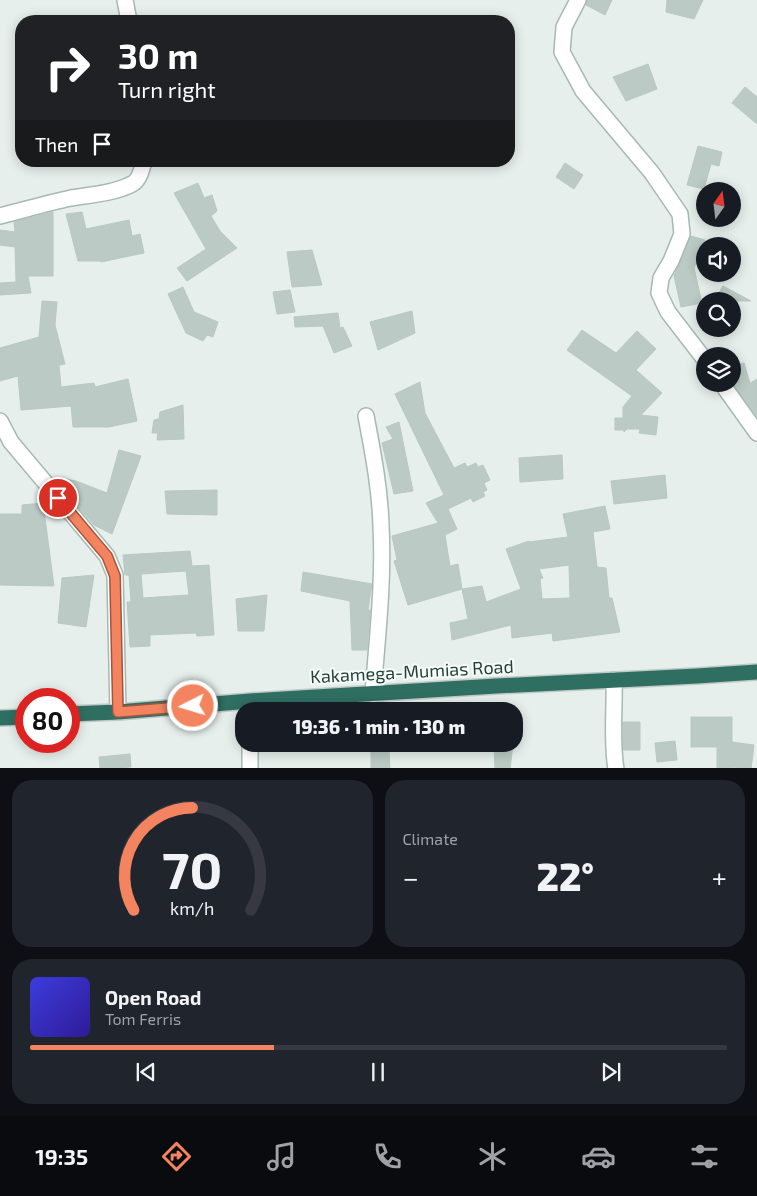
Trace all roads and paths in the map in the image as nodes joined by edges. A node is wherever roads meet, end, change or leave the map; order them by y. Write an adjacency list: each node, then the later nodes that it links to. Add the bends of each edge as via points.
1 (125, 0): 3 (street)
2 (578, 0): 6 (street, via 564,26 562,52 583,91 652,173 680,214 682,234 661,278 660,293 668,312)
3 (128, 15)
4 (143, 167): 5 (street, via 134,184)
5 (0, 216)
6 (696, 348)
7 (728, 392): 10 (street)
8 (366, 416): 13 (street, via 381,525 382,595)
9 (0, 422): 16 (street, via 11,442 107,556 115,576)
10 (757, 433)
11 (757, 672): 12 (highway, Kakamega-Mumias Road)
12 (614, 680): 13 (highway, Kakamega-Mumias Road); 22 (street)
13 (373, 694): 14 (highway, Kakamega-Mumias Road)
14 (291, 702)
15 (235, 707): 16 (highway, Kakamega-Mumias Road)
16 (118, 712): 17 (highway, Kakamega-Mumias Road)
17 (80, 714)
18 (15, 717): 19 (highway)
19 (0, 718)
20 (250, 752): 21 (street)
21 (250, 768)
22 (616, 768)

